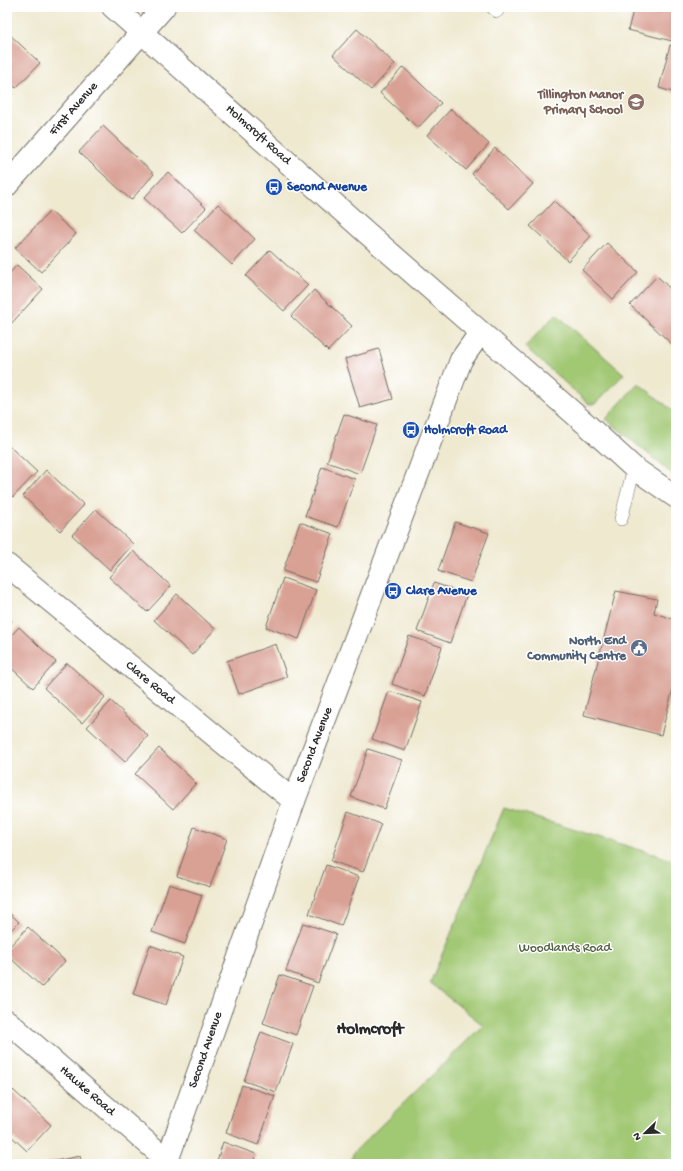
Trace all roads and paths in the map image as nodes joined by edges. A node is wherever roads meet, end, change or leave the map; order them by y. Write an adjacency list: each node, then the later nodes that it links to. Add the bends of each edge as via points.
1 (113, 7): 3 (street, Holmcroft Road)
2 (164, 7): 3 (street, First Avenue)
3 (142, 32): 4 (street, First Avenue); 5 (street, Holmcroft Road)
4 (7, 185)
5 (480, 332): 6 (street, Holmcroft Road); 10 (street, Second Avenue, via 461,360)
6 (634, 468): 7 (street, Holmcroft Road); 8 (lane)
7 (676, 497)
8 (621, 519)
9 (7, 565): 10 (street, Clare Road)
10 (294, 801): 12 (street, Second Avenue)
11 (7, 1021): 12 (street, Hawke Road)
12 (167, 1162)

